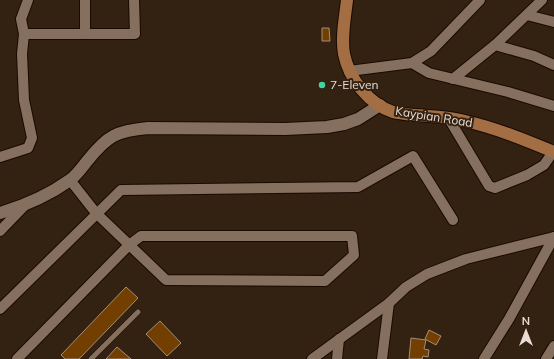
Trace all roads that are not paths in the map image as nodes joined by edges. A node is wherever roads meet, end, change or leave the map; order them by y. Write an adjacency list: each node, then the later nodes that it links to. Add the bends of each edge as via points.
1 (28, 0): 9 (street, via 20,19)
2 (85, 0): 10 (street)
3 (134, 0): 10 (street, via 135,34)
4 (347, 0): 14 (main road, Kaypian Road, via 343,37)
5 (480, 0): 12 (street, via 431,51)
6 (542, 0): 7 (street)
7 (527, 15): 8 (street); 11 (street)
8 (554, 22)
9 (24, 34): 10 (street); 20 (street, via 24,100 32,138 28,148)
10 (85, 34)
11 (494, 45): 13 (street, via 534,56); 15 (street)
12 (412, 64): 14 (street); 15 (street, via 429,74)
13 (554, 65)
14 (349, 71): 16 (main road, Kaypian Road, via 368,96)
15 (453, 79): 17 (street)
16 (380, 105): 18 (main road, Kaypian Road, via 393,112); 21 (street, via 358,119 327,127 128,130 111,136 100,145)
17 (554, 106)
18 (449, 119): 19 (main road, Kaypian Road, via 506,133); 19 (street, via 491,187 495,188 527,175 544,165)
19 (553, 152)
20 (0, 157)
21 (70, 180): 22 (street); 24 (street)
22 (27, 204): 23 (street); 26 (street)
23 (1, 210)
24 (96, 214): 25 (street, via 121,190 358,187 413,156); 28 (street); 32 (street)
25 (453, 220)
26 (0, 231)
27 (554, 237): 29 (street); 31 (street, via 460,261 411,284)
28 (130, 245): 28 (street, via 141,236 352,236 354,255 325,281 166,280); 36 (street)
29 (545, 253): 30 (street); 41 (street)
30 (554, 258)
31 (389, 303): 34 (street); 40 (street)
32 (0, 309)
33 (138, 312): 37 (lane)
34 (339, 339): 38 (street); 39 (street)
35 (554, 346): 42 (street)
36 (17, 359)
37 (91, 359)
38 (312, 359)
39 (337, 359)
40 (382, 359)
41 (484, 359)
42 (546, 359)

